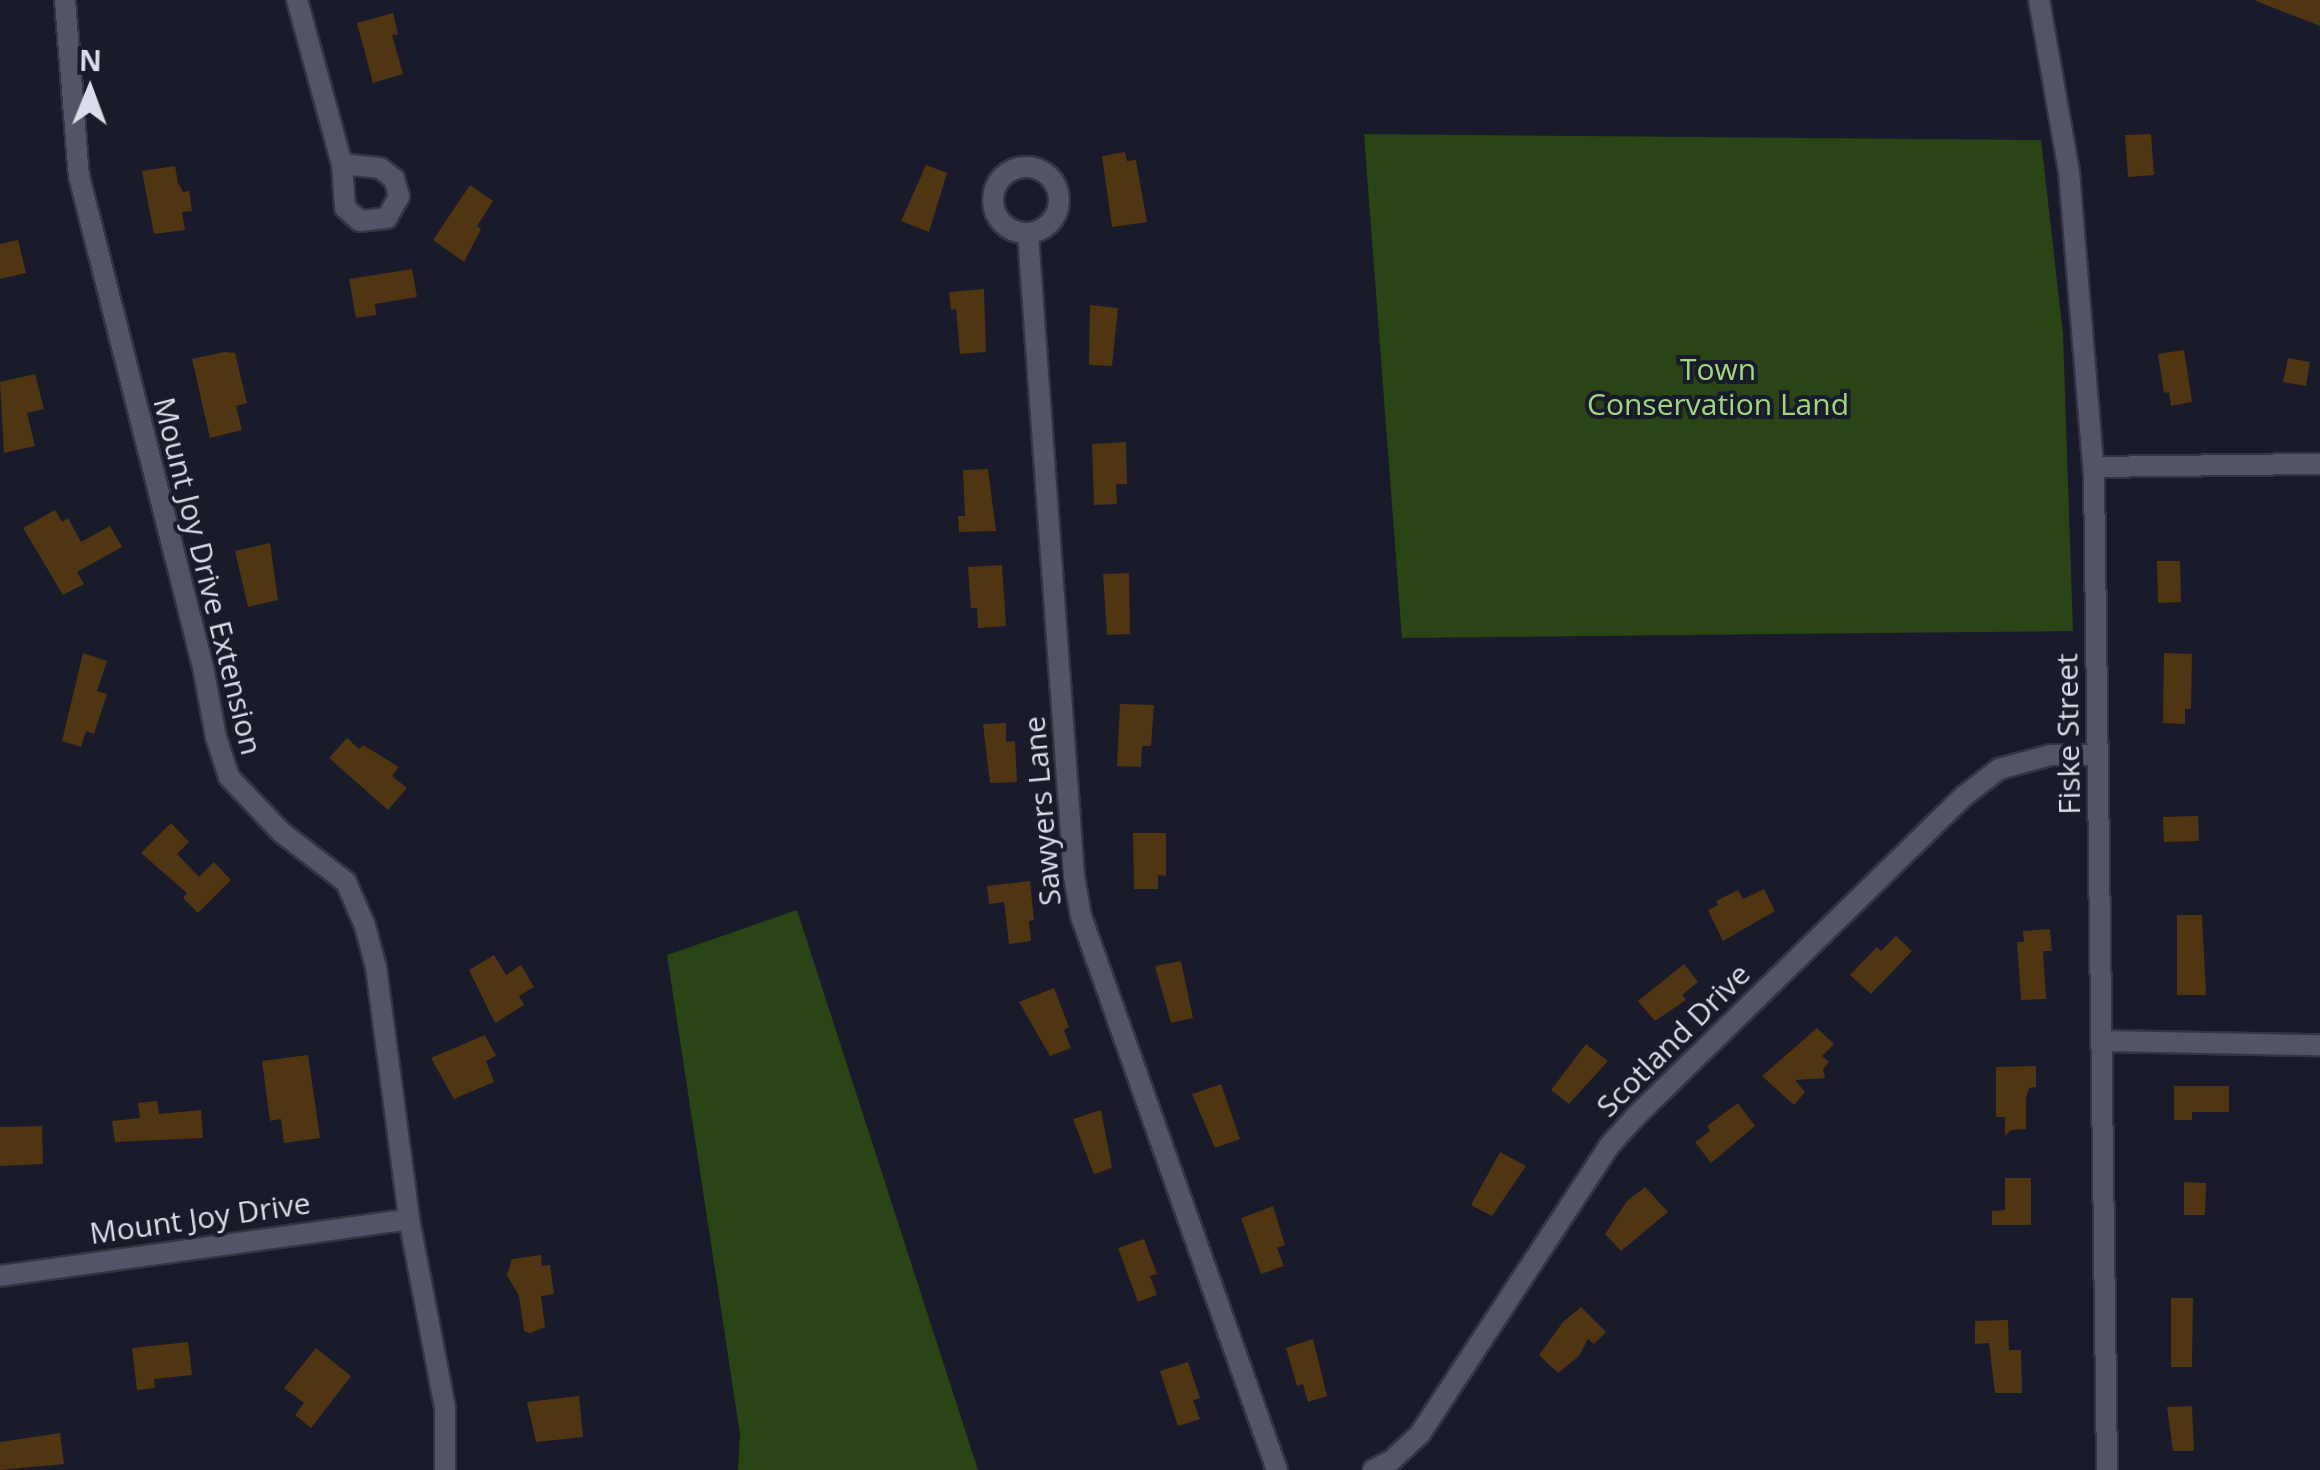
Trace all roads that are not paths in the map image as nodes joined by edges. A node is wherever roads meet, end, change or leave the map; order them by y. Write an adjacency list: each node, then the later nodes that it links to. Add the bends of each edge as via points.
1 (65, 0): 11 (street, Mount Joy Drive Extension, via 79,176 216,737 229,777 281,832 346,882 365,926)
2 (296, 0): 4 (street)
3 (2039, 0): 7 (street, Fiske Street, via 2069,172)
4 (342, 164)
5 (1028, 234): 14 (street, Sawyers Lane, via 1081,916)
6 (2320, 464): 7 (street)
7 (2094, 467): 8 (street, Fiske Street)
8 (2098, 755): 9 (street, Fiske Street); 15 (street, Scotland Drive, via 2051,754 2000,769 1964,796 1649,1103 1609,1146 1420,1434)
9 (2102, 1040): 10 (street); 16 (street, Fiske Street)
10 (2320, 1045)
11 (408, 1220): 12 (street, Mount Joy Drive); 13 (street, Mount Joy Drive Extension, via 445,1408)
12 (0, 1276)
13 (445, 1470)
14 (1277, 1470)
15 (1373, 1470)
16 (2106, 1470)

